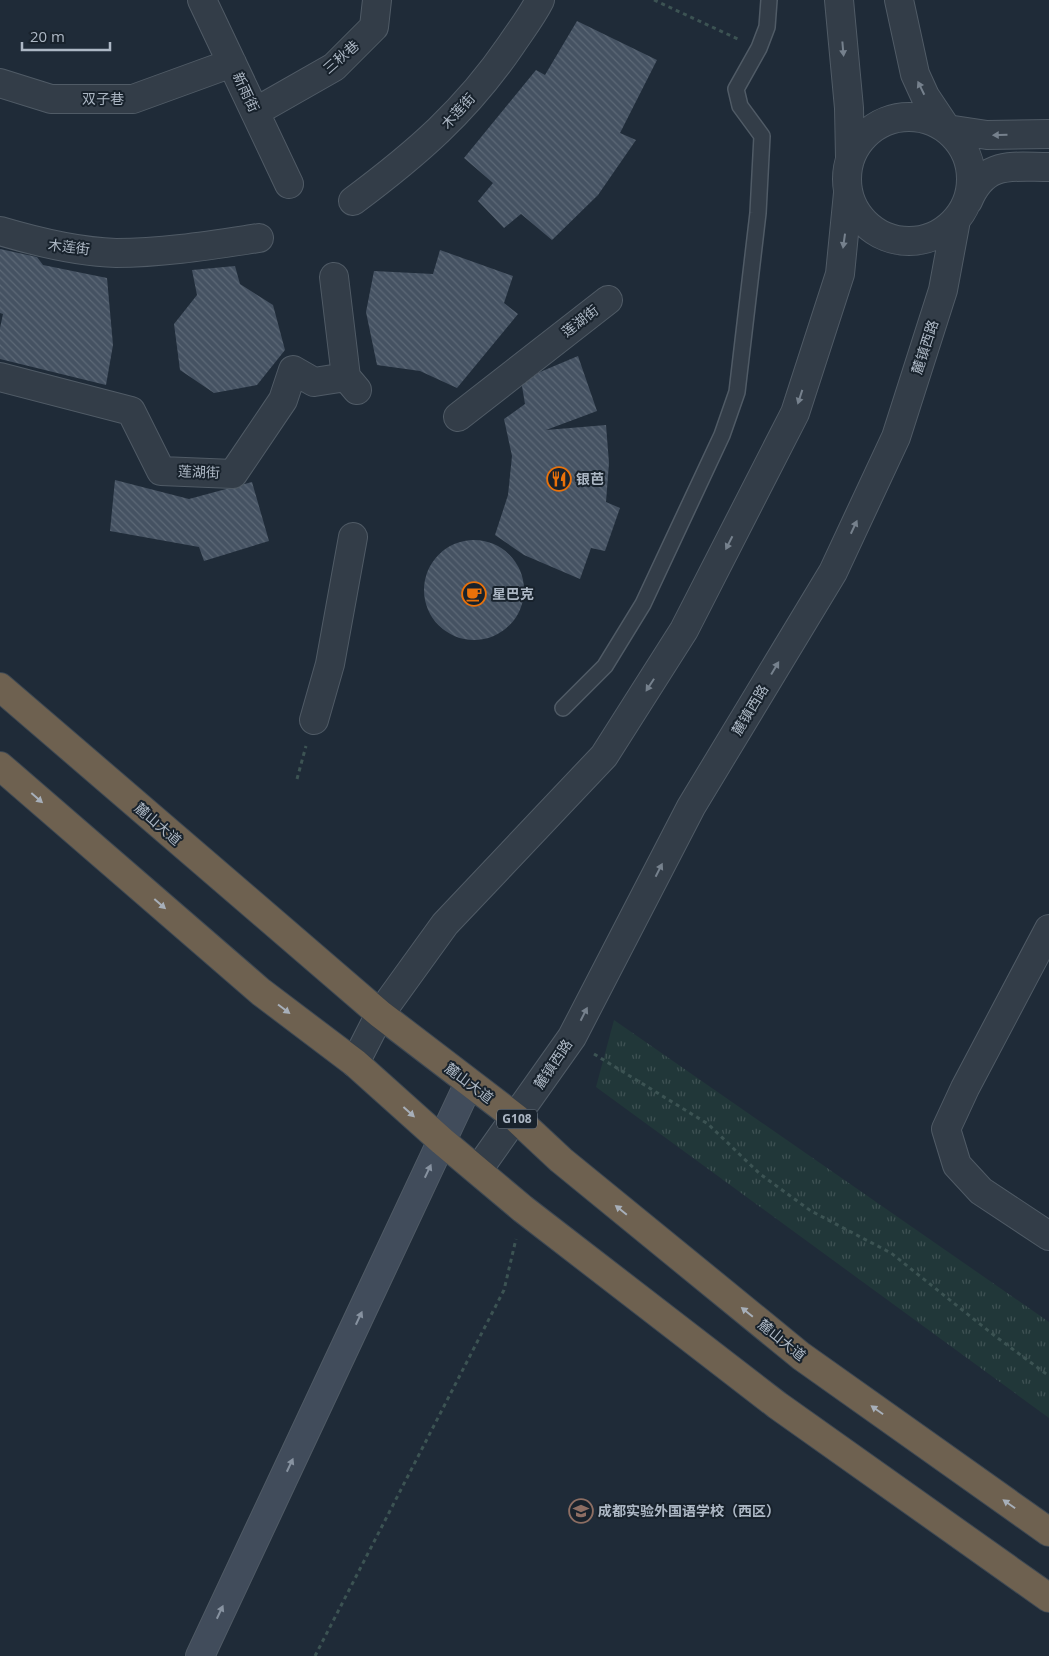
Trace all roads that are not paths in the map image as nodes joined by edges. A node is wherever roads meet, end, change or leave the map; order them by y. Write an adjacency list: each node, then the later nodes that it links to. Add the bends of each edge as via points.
1 (202, 0): 7 (street, 新雨街)
2 (377, 0): 9 (street, 三秋巷, via 374,27 334,67)
3 (540, 0): 16 (street, 木莲街, via 494,70 442,129)
4 (768, 0): 26 (lane, via 768,27 736,89 740,106 762,136 758,214 737,392 722,435 643,604 605,666)
5 (838, 0): 12 (street, one-way to 12, via 849,108)
6 (900, 0): 10 (street, one-way to 6, via 915,74)
7 (232, 63): 8 (street, 双子巷, via 134,99 51,100); 9 (street, 新雨街)
8 (0, 83)
9 (255, 112): 14 (street, 新雨街)
10 (947, 129): 11 (street, one-way to 10, via 987,135); 12 (street, via 929,119 909,116 889,119 871,129 857,143); 17 (street, via 960,143 969,162 972,181)
11 (1049, 134)
12 (850, 158): 15 (street, via 846,175)
13 (1049, 168): 17 (street, via 1000,167 975,184)
14 (290, 184)
15 (848, 192): 17 (street, via 864,223 893,240 928,239 943,232); 30 (street, one-way to 30, via 840,274 795,413 684,630 604,756 445,924)
16 (353, 201)
17 (961, 212): 33 (street, 麓镇西路, one-way to 17, via 572,1037 691,807 833,572 896,436 943,290)
18 (0, 232): 19 (street, 木莲街, via 44,244 115,253 189,248)
19 (259, 238)
20 (334, 277): 22 (street, 莲湖街, via 351,383 314,382 293,370 284,400 233,474 161,471 131,411)
21 (608, 300): 23 (street, 莲湖街)
22 (0, 378)
23 (458, 417)
24 (353, 537): 27 (street, via 330,664)
25 (0, 687): 30 (highway, 麓山大道 / G108)
26 (563, 708)
27 (314, 720)
28 (0, 766): 31 (highway, one-way to 31, via 262,992)
29 (1049, 929): 36 (street, via 946,1129 957,1164 980,1191)
30 (380, 1014): 31 (street); 32 (highway, 麓山大道 / G108)
31 (355, 1063): 34 (highway, one-way to 34)
32 (470, 1083): 33 (highway, 麓山大道 / G108); 34 (street)
33 (516, 1118): 35 (street, 麓镇西路); 37 (highway, 麓山大道 / G108, one-way to 33, via 801,1356 561,1160)
34 (442, 1141): 35 (highway); 39 (street, one-way to 34)
35 (478, 1170): 38 (highway, via 777,1404)
36 (1049, 1236)
37 (1049, 1532)
38 (1049, 1598)
39 (200, 1656)

